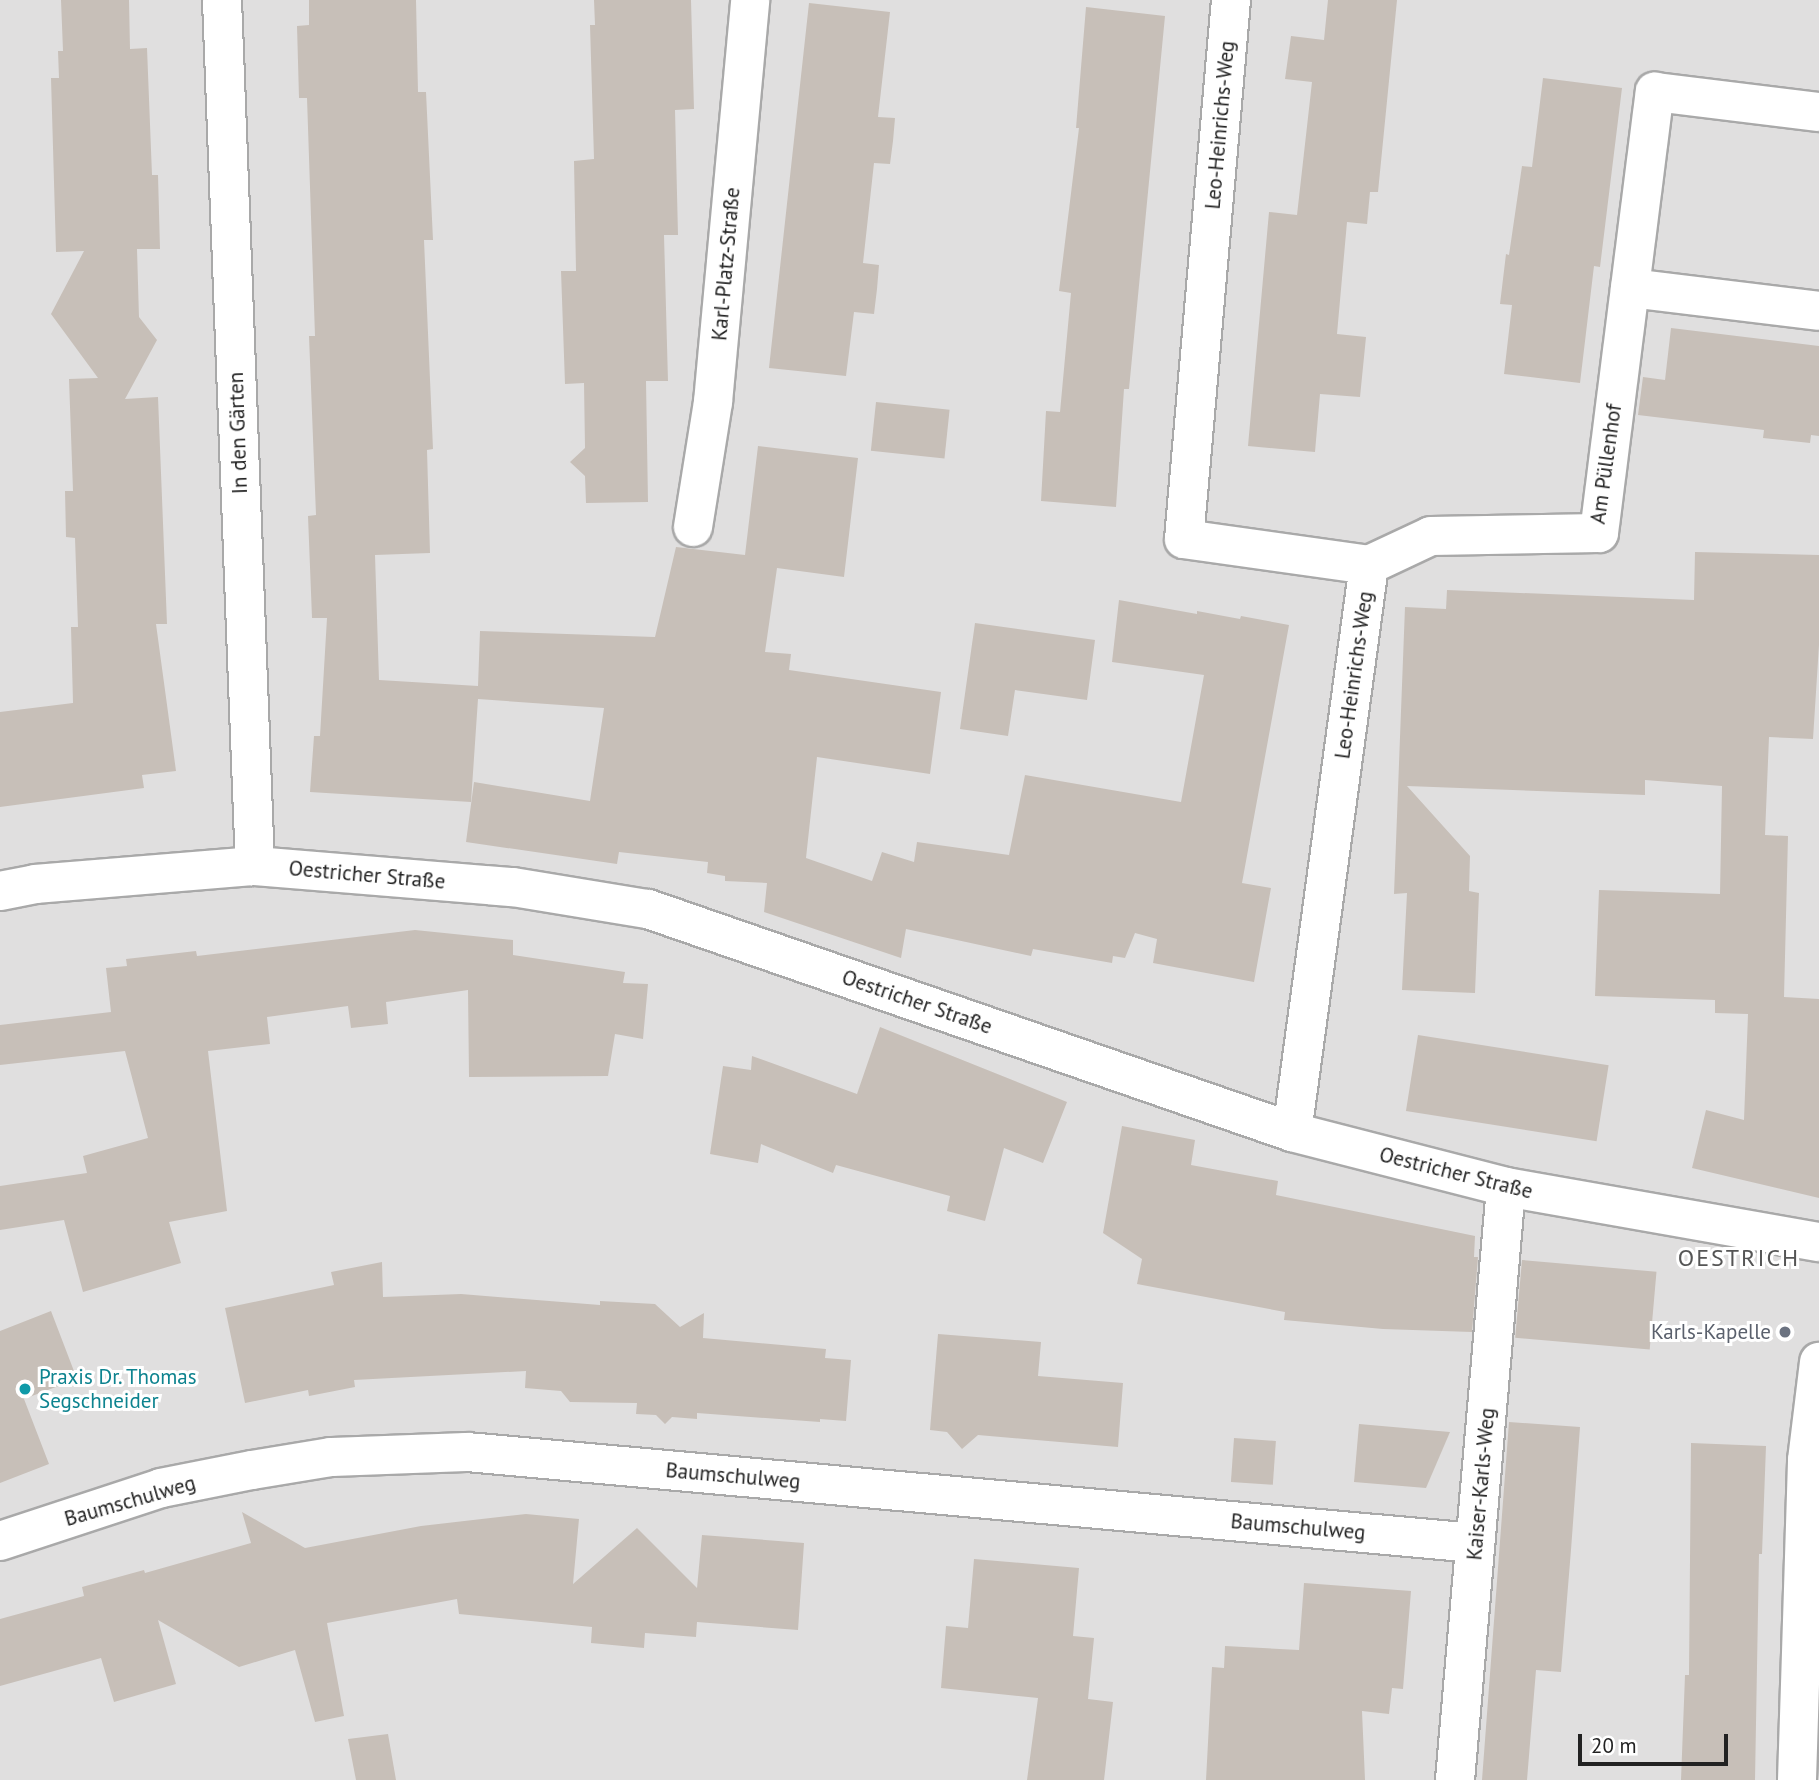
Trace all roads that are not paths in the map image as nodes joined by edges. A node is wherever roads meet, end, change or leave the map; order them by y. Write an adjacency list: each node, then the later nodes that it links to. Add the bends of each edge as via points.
1 (222, 0): 9 (street, In den Gärten)
2 (750, 0): 7 (street, Karl-Platz-Straße, via 713,402)
3 (1231, 0): 8 (street, Leo-Heinrichs-Weg, via 1184,539)
4 (1819, 112): 5 (street, Am Püllenhof, via 1655,92)
5 (1630, 288): 6 (street); 8 (street, Am Püllenhof, via 1599,533 1431,536)
6 (1819, 311)
7 (693, 527)
8 (1369, 565): 11 (street, Leo-Heinrichs-Weg)
9 (254, 866): 10 (street, Oestricher Straße, via 35,884); 11 (street, Oestricher Straße, via 513,887 648,909)
10 (0, 891)
11 (1292, 1132): 12 (street, Oestricher Straße)
12 (1506, 1187): 13 (street, Oestricher Straße); 16 (street, Kaiser-Karls-Weg)
13 (1819, 1242)
14 (1819, 1362): 18 (street, via 1807,1460)
15 (0, 1541): 16 (street, Baumschulweg, via 161,1488 213,1478 331,1457 467,1452)
16 (1475, 1543): 17 (street, Kaiser-Karls-Weg)
17 (1455, 1780)
18 (1797, 1780)

